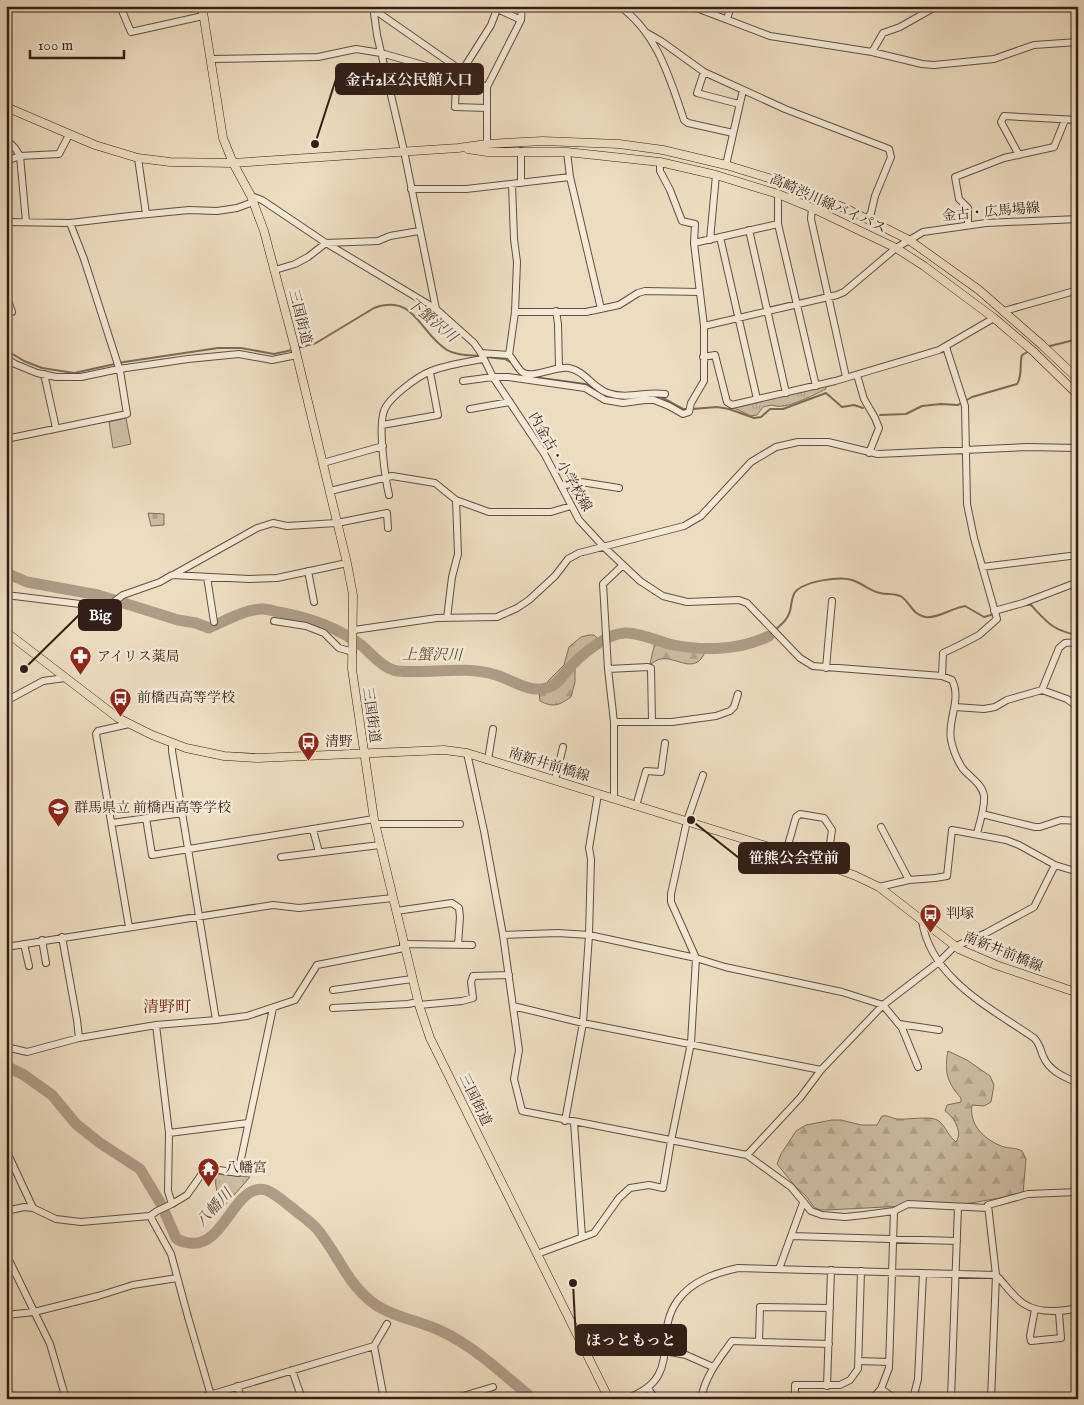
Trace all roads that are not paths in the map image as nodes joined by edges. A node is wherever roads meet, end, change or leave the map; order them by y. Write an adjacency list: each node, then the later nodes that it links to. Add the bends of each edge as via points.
1 (120, 6): 10 (street, via 131,32)
2 (202, 6): 10 (main road, 三国街道)
3 (522, 6): 12 (street)
4 (619, 6): 13 (street)
5 (686, 6): 11 (street)
6 (731, 6): 11 (street)
7 (937, 6): 15 (street, via 883,33)
8 (374, 8): 16 (street); 19 (street)
9 (494, 8): 12 (street); 19 (street, via 491,26)
10 (203, 16): 17 (main road, 三国街道)
11 (727, 19): 15 (street, via 770,36)
12 (521, 20): 20 (street)
13 (647, 33): 18 (street); 29 (street, via 684,120)
14 (1078, 42): 15 (street, via 1028,47 994,59 934,65)
15 (872, 52)
16 (381, 53): 17 (street, via 356,49 318,57); 19 (street); 34 (street)
17 (211, 59): 42 (main road, 三国街道, via 223,138)
18 (704, 72): 21 (street); 23 (street, via 697,93)
19 (461, 73): 20 (street); 25 (street, via 456,81 455,107)
20 (488, 88): 25 (street)
21 (743, 90): 23 (street); 53 (street, via 889,149 891,157)
22 (6, 102): 26 (main road, 高崎渋川線バイパス)
23 (740, 104): 29 (street)
24 (6, 107): 26 (main road, 高崎渋川線バイパス)
25 (487, 108): 32 (street)
26 (34, 120): 30 (main road, 高崎渋川線バイパス)
27 (1065, 120): 28 (street); 37 (street, via 1054,147); 37 (street, via 1004,116 1001,122)
28 (1078, 120)
29 (733, 133): 43 (street)
30 (69, 135): 38 (street, via 59,154); 39 (main road, 高崎渋川線バイパス)
31 (6, 139): 38 (street)
32 (487, 144): 33 (main road, 高崎渋川線バイパス); 43 (main road, 高崎渋川線バイパス, via 565,141 619,144 663,150)
33 (458, 148): 34 (main road, 高崎渋川線バイパス); 35 (main road, 高崎渋川線バイパス, via 487,152)
34 (404, 151): 42 (main road, 高崎渋川線バイパス); 48 (street)
35 (521, 151): 36 (main road, 高崎渋川線バイパス); 46 (street)
36 (567, 152): 41 (main road, 高崎渋川線バイパス); 45 (street)
37 (1019, 155): 59 (street, via 955,176 959,199 968,208)
38 (20, 156): 40 (street); 56 (street)
39 (138, 158): 42 (main road, 高崎渋川線バイパス); 52 (street)
40 (6, 161)
41 (660, 162): 44 (main road, 高崎渋川線バイパス); 66 (street, via 660,170 682,221 695,224)
42 (233, 163): 50 (main road, 三国街道)
43 (726, 165): 53 (main road, 高崎渋川線バイパス, via 785,183)
44 (716, 175): 49 (main road, 高崎渋川線バイパス); 63 (street)
45 (570, 177): 46 (street); 75 (street)
46 (521, 183): 47 (street)
47 (512, 184): 48 (street, via 457,190); 80 (street, via 517,262)
48 (411, 189): 61 (street)
49 (778, 194): 51 (main road, 高崎渋川線バイパス); 58 (street)
50 (252, 199): 52 (street, via 237,208 217,211); 65 (street, 内金古・小学校線, via 262,200); 68 (main road, 三国街道)
51 (812, 208): 67 (main road, 高崎渋川線バイパス); 72 (street, via 811,219)
52 (146, 214): 57 (street)
53 (867, 219): 64 (main road, 高崎渋川線バイパス)
54 (1078, 219): 59 (street, 金古・広馬場線)
55 (6, 222): 56 (street)
56 (26, 222): 57 (street)
57 (70, 223): 91 (street)
58 (778, 224): 60 (street); 73 (street)
59 (968, 225): 64 (street, 金古・広馬場線, via 923,232)
60 (749, 230): 62 (street); 77 (street)
61 (419, 231): 65 (street, via 378,241); 74 (street)
62 (720, 237): 63 (street); 82 (street)
63 (710, 240): 66 (street)
64 (909, 240): 67 (street, 金古・広馬場線); 78 (main road, 高崎渋川線バイパス)
65 (326, 243): 68 (street, via 295,264); 74 (street, 内金古・小学校線)
66 (694, 243): 70 (street)
67 (896, 248): 72 (street, 金古・広馬場線, via 844,292); 81 (main road, 高崎渋川線バイパス)
68 (275, 270): 85 (main road, 三国街道)
69 (1078, 290): 78 (street)
70 (700, 292): 75 (street, via 645,291 619,305); 83 (street)
71 (6, 294): 79 (street)
72 (827, 297): 73 (street, 金古・広馬場線); 96 (street)
73 (797, 304): 77 (street, 金古・広馬場線); 99 (street)
74 (436, 308): 87 (street, 内金古・小学校線, via 474,343)
75 (601, 309): 76 (street)
76 (556, 311): 80 (street); 90 (street)
77 (768, 311): 82 (street, 金古・広馬場線); 100 (street)
78 (1004, 311): 97 (main road, 高崎渋川線バイパス)
79 (12, 312)
80 (515, 312): 86 (street)
81 (994, 318): 84 (street); 102 (main road, 高崎渋川線バイパス)
82 (738, 319): 83 (street, 金古・広馬場線); 103 (street)
83 (704, 326): 88 (street)
84 (946, 346): 94 (street); 111 (street, via 965,406)
85 (297, 355): 91 (street, via 272,360 239,354); 113 (main road, 三国街道)
86 (509, 355): 87 (street); 90 (street, via 525,373 534,374)
87 (482, 356): 92 (street); 95 (street, 内金古・小学校線)
88 (703, 357): 95 (street, via 704,381 691,402 689,412 683,414 654,400 620,403 601,398 585,388); 103 (street, via 716,355 727,402 732,405)
89 (6, 358): 93 (street)
90 (559, 367): 101 (street, via 575,370 603,391 619,396)
91 (119, 369): 93 (street, via 81,377); 107 (street, via 127,414)
92 (430, 372): 106 (street, via 400,392 385,408); 106 (street, via 438,415)
93 (44, 374): 107 (street)
94 (857, 375): 96 (street); 112 (street, via 878,428)
95 (493, 376): 98 (street); 104 (street, 内金古・小学校線)
96 (846, 377): 99 (street)
97 (1078, 379)
98 (463, 381)
99 (816, 386): 100 (street)
100 (786, 392): 103 (street)
101 (665, 394)
102 (1078, 395)
103 (757, 400)
104 (510, 402): 105 (street); 115 (street, 内金古・小学校線)
105 (470, 409)
106 (382, 424): 109 (street)
107 (56, 428): 108 (street)
108 (6, 439)
109 (383, 446): 113 (street); 114 (street)
110 (1078, 448): 111 (street)
111 (965, 450): 112 (street); 127 (street, via 967,504)
112 (869, 453): 123 (street, via 817,441 776,447 745,467 695,520 684,526)
113 (323, 463): 117 (main road, 三国街道)
114 (384, 477): 117 (street); 118 (street); 119 (street, via 435,483)
115 (561, 486): 116 (street, via 581,482); 120 (street, 内金古・小学校線)
116 (619, 488)
117 (330, 491): 121 (main road, 三国街道)
118 (389, 495)
119 (456, 500): 120 (street, via 493,512 550,512); 136 (street, via 458,554)
120 (572, 506): 123 (street, 内金古・小学校線, via 584,526)
121 (337, 523): 122 (street, via 386,512); 125 (main road, 三国街道); 129 (street, via 287,526 273,523 257,528)
122 (388, 528)
123 (604, 547): 126 (street, 内金古・小学校線); 136 (street, via 568,559 555,576 517,608 497,617)
124 (1078, 555): 127 (street)
125 (347, 563): 128 (street); 140 (main road, 三国街道, via 353,595)
126 (623, 565): 143 (street, 内金古・小学校線, via 650,589 673,600 738,600 747,603 804,662); 144 (street, via 603,584)
127 (982, 567): 135 (street)
128 (308, 571): 130 (street, via 277,578); 134 (street)
129 (172, 575): 130 (street); 132 (street, via 123,595 110,605)
130 (207, 577): 138 (street)
131 (1078, 582): 135 (street)
132 (6, 595)
133 (832, 601): 143 (street)
134 (314, 602)
135 (994, 611): 145 (street, via 997,620 979,635 943,652)
136 (447, 618): 140 (street)
137 (274, 620): 142 (street, via 306,626 324,633 339,648)
138 (214, 622)
139 (6, 632): 146 (main road, 南新井前橋線)
140 (354, 633): 142 (main road, 三国街道)
141 (1078, 642): 147 (street, via 1065,643 1058,648)
142 (353, 649): 159 (main road, 三国街道, via 352,669)
143 (826, 668): 145 (street, 内金古・小学校線)
144 (608, 669): 152 (street, via 651,668); 153 (street)
145 (942, 676): 150 (street, via 952,680)
146 (65, 678): 149 (street, via 43,681); 154 (main road, 南新井前橋線)
147 (1042, 690): 150 (street, via 984,710); 151 (street, via 1067,699)
148 (738, 694): 152 (street, via 730,711 716,716)
149 (6, 701)
150 (955, 707): 168 (street, via 951,740 964,769 984,794)
151 (1078, 707)
152 (652, 721): 153 (street)
153 (614, 722): 165 (street)
154 (129, 724): 156 (main road, 南新井前橋線); 173 (street, via 96,734)
155 (492, 729): 161 (street)
156 (172, 743): 159 (main road, 南新井前橋線, via 241,758); 167 (street)
157 (664, 743): 166 (street, via 661,772 646,771)
158 (563, 747): 163 (street)
159 (364, 753): 160 (main road, 南新井前橋線, via 444,750); 170 (main road, 三国街道)
160 (467, 753): 161 (main road, 南新井前橋線); 193 (street)
161 (488, 760): 163 (main road, 南新井前橋線)
162 (703, 775): 172 (street)
163 (555, 780): 164 (main road, 南新井前橋線)
164 (598, 794): 165 (main road, 南新井前橋線); 194 (street, via 589,848)
165 (614, 799): 166 (main road, 南新井前橋線)
166 (636, 806): 172 (main road, 南新井前橋線)
167 (183, 813): 169 (street); 179 (street)
168 (982, 814): 171 (street, via 1035,827 1061,820); 177 (street)
169 (146, 818): 173 (street); 179 (street, via 152,855)
170 (375, 821): 174 (street); 176 (street); 178 (main road, 三国街道)
171 (1078, 821)
172 (688, 822): 181 (main road, 南新井前橋線); 203 (street, via 671,902)
173 (112, 823): 192 (street)
174 (460, 824)
175 (881, 827): 186 (street)
176 (313, 830): 179 (street); 180 (street)
177 (977, 834): 184 (street, via 1019,844); 186 (street, via 952,830 947,876)
178 (380, 845): 180 (street); 188 (main road, 三国街道)
179 (188, 849): 190 (street)
180 (319, 852): 182 (street)
181 (786, 852): 183 (main road, 南新井前橋線); 183 (street, via 796,817 800,814 824,818 832,830)
182 (281, 856)
183 (827, 865): 187 (main road, 南新井前橋線)
184 (1055, 865): 185 (street); 202 (street, via 1034,907 986,934)
185 (1078, 872)
186 (909, 880): 187 (street)
187 (878, 887): 191 (main road, 南新井前橋線)
188 (393, 898): 189 (main road, 三国街道); 190 (street, via 299,908 273,905)
189 (396, 911): 198 (street, via 452,903 458,908 460,917); 200 (main road, 三国街道)
190 (200, 917): 192 (street); 216 (street)
191 (922, 921): 202 (main road, 南新井前橋線); 204 (street)
192 (129, 927): 195 (street)
193 (503, 935): 194 (street); 207 (street)
194 (589, 935): 203 (street); 217 (street)
195 (62, 937): 196 (street); 221 (street)
196 (42, 940): 197 (street); 205 (street)
197 (24, 944): 201 (street); 206 (street)
198 (458, 945): 199 (street); 200 (street)
199 (472, 945)
200 (404, 946): 208 (main road, 三国街道); 214 (street, via 317,965 295,1000)
201 (6, 947)
202 (954, 947): 204 (street); 210 (main road, 南新井前橋線)
203 (696, 958): 212 (street); 222 (street)
204 (938, 962): 212 (street); 226 (street, via 958,986 1034,1038 1049,1066)
205 (46, 963)
206 (29, 966)
207 (509, 974): 211 (street, via 473,976 474,998); 213 (street)
208 (412, 979): 209 (street); 211 (main road, 三国街道)
209 (334, 990)
210 (1078, 993)
211 (418, 1003): 215 (street); 248 (main road, 三国街道, via 430,1038)
212 (884, 1005): 218 (street); 225 (street)
213 (513, 1006): 217 (street); 227 (street, via 519,1050 514,1079 522,1111)
214 (273, 1008): 216 (street); 228 (street)
215 (333, 1008)
216 (216, 1020): 219 (street)
217 (583, 1023): 222 (street); 227 (street)
218 (899, 1024): 220 (street); 224 (street)
219 (156, 1025): 221 (street); 230 (street)
220 (939, 1030)
221 (79, 1038): 223 (street, via 27,1052)
222 (690, 1043): 225 (street); 231 (street)
223 (6, 1047)
224 (918, 1068)
225 (821, 1070): 233 (street, via 800,1098)
226 (1078, 1084)
227 (565, 1121): 229 (street)
228 (248, 1122): 230 (street); 236 (street, via 238,1173 206,1168 187,1195)
229 (574, 1122): 231 (street); 244 (street)
230 (169, 1133): 236 (street)
231 (670, 1141): 233 (street); 244 (street, via 663,1188 649,1185 630,1188 594,1233)
232 (6, 1150): 238 (street)
233 (747, 1155): 235 (street, via 791,1186)
234 (1078, 1192): 239 (street, via 1028,1194 988,1205)
235 (803, 1203): 241 (street, via 811,1211 845,1217); 243 (street)
236 (170, 1206): 242 (street)
237 (958, 1207): 239 (street); 241 (street, via 908,1204); 246 (street)
238 (33, 1208): 240 (street); 242 (street, via 56,1219 81,1222)
239 (988, 1208): 255 (street)
240 (6, 1211)
241 (894, 1211): 245 (street)
242 (150, 1216): 256 (street, via 171,1254)
243 (791, 1236): 245 (street); 249 (street)
244 (582, 1237): 248 (street)
245 (893, 1240): 246 (street); 252 (street)
246 (957, 1241): 254 (street)
247 (6, 1254): 260 (street)
248 (537, 1254): 287 (main road, 三国街道)
249 (779, 1269): 250 (street); 267 (street, via 738,1268 707,1277 694,1285 677,1301 671,1313)
250 (831, 1270): 251 (street); 257 (street)
251 (861, 1271): 252 (street); 268 (street)
252 (892, 1272): 253 (street); 269 (street)
253 (923, 1273): 254 (street); 280 (street)
254 (956, 1274): 255 (street); 294 (street)
255 (996, 1275): 259 (street, via 1023,1304); 295 (street)
256 (177, 1278): 260 (street, via 133,1285); 277 (street)
257 (830, 1308): 264 (street, via 760,1307); 265 (street)
258 (1078, 1308): 261 (street)
259 (1035, 1309): 261 (street); 261 (street, via 1031,1341 1061,1338)
260 (34, 1312): 262 (street); 281 (street, via 50,1344)
261 (1059, 1313)
262 (6, 1314)
263 (387, 1324): 266 (street)
264 (759, 1342): 265 (street); 270 (street, via 732,1341)
265 (829, 1344): 273 (street)
266 (374, 1346): 271 (street); 285 (street)
267 (665, 1351): 270 (street); 275 (street, via 662,1369)
268 (859, 1361): 269 (street); 273 (street, via 858,1369 850,1380)
269 (889, 1362): 276 (street)
270 (713, 1366): 290 (street)
271 (292, 1370): 272 (street); 284 (street)
272 (237, 1386): 277 (street); 283 (street)
273 (827, 1386): 291 (street, via 795,1385)
274 (493, 1387): 278 (street)
275 (648, 1388): 279 (street); 289 (street)
276 (881, 1389): 292 (street); 293 (street)
277 (212, 1396): 282 (street)
278 (466, 1397): 286 (street)
279 (638, 1397): 288 (street)
280 (915, 1398)
281 (66, 1399)
282 (196, 1399)
283 (242, 1399)
284 (302, 1399)
285 (384, 1399)
286 (454, 1399)
287 (609, 1399)
288 (625, 1399)
289 (655, 1399)
290 (701, 1399)
291 (795, 1399)
292 (872, 1399)
293 (896, 1399)
294 (951, 1399)
295 (991, 1399)

